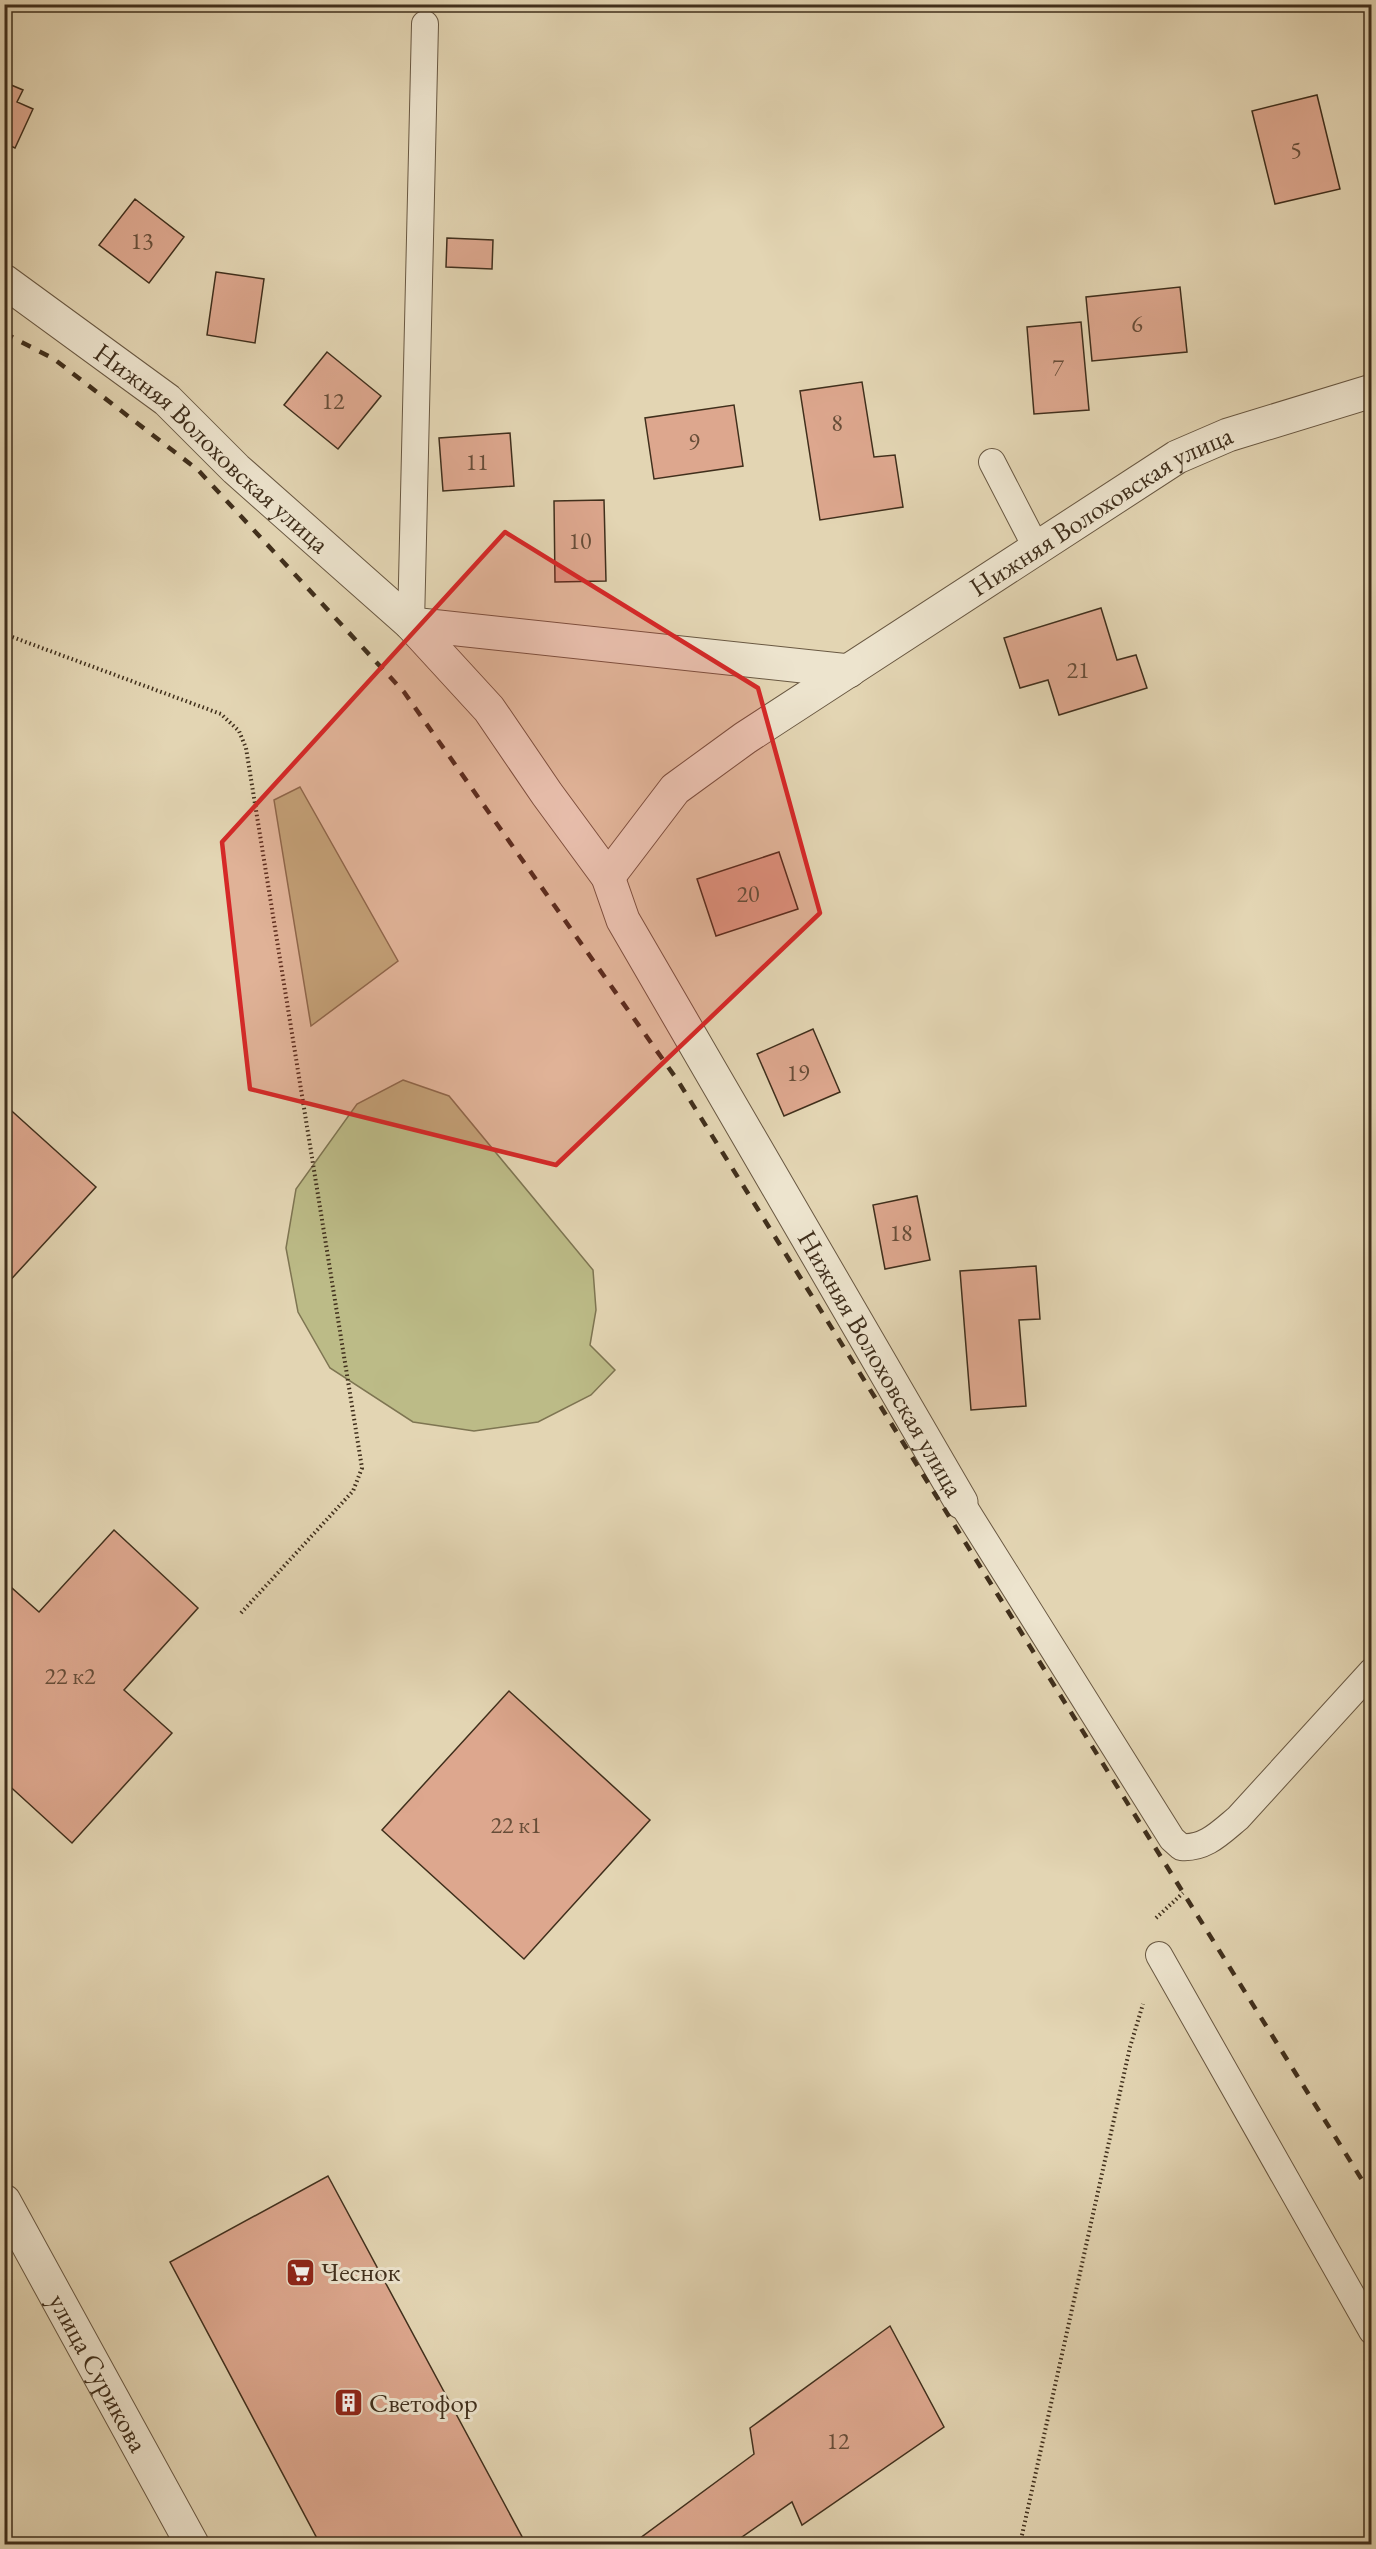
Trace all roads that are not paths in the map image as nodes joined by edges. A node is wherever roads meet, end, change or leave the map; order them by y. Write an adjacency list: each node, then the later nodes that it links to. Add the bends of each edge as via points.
1 (425, 24): 6 (lane)
2 (4, 281): 6 (street, Нижняя Волоховская улица, via 167,400 236,469)
3 (1371, 391): 5 (street, Нижняя Волоховская улица, via 1228,435 1177,458)
4 (992, 462): 5 (lane)
5 (1036, 549): 7 (street, Нижняя Волоховская улица)
6 (411, 624): 7 (street); 8 (street, Нижняя Волоховская улица, via 489,709)
7 (849, 671): 8 (street, Нижняя Волоховская улица, via 675,789)
8 (608, 877): 9 (street, Нижняя Волоховская улица, via 623,920)
9 (961, 1502): 10 (lane, Нижняя Волоховская улица, via 1172,1839 1181,1847 1194,1847 1238,1818)
10 (1371, 1671)
11 (1159, 1955): 13 (lane)
12 (4, 2201): 14 (street, улица Сурикова)
13 (1371, 2331)
14 (192, 2544)

